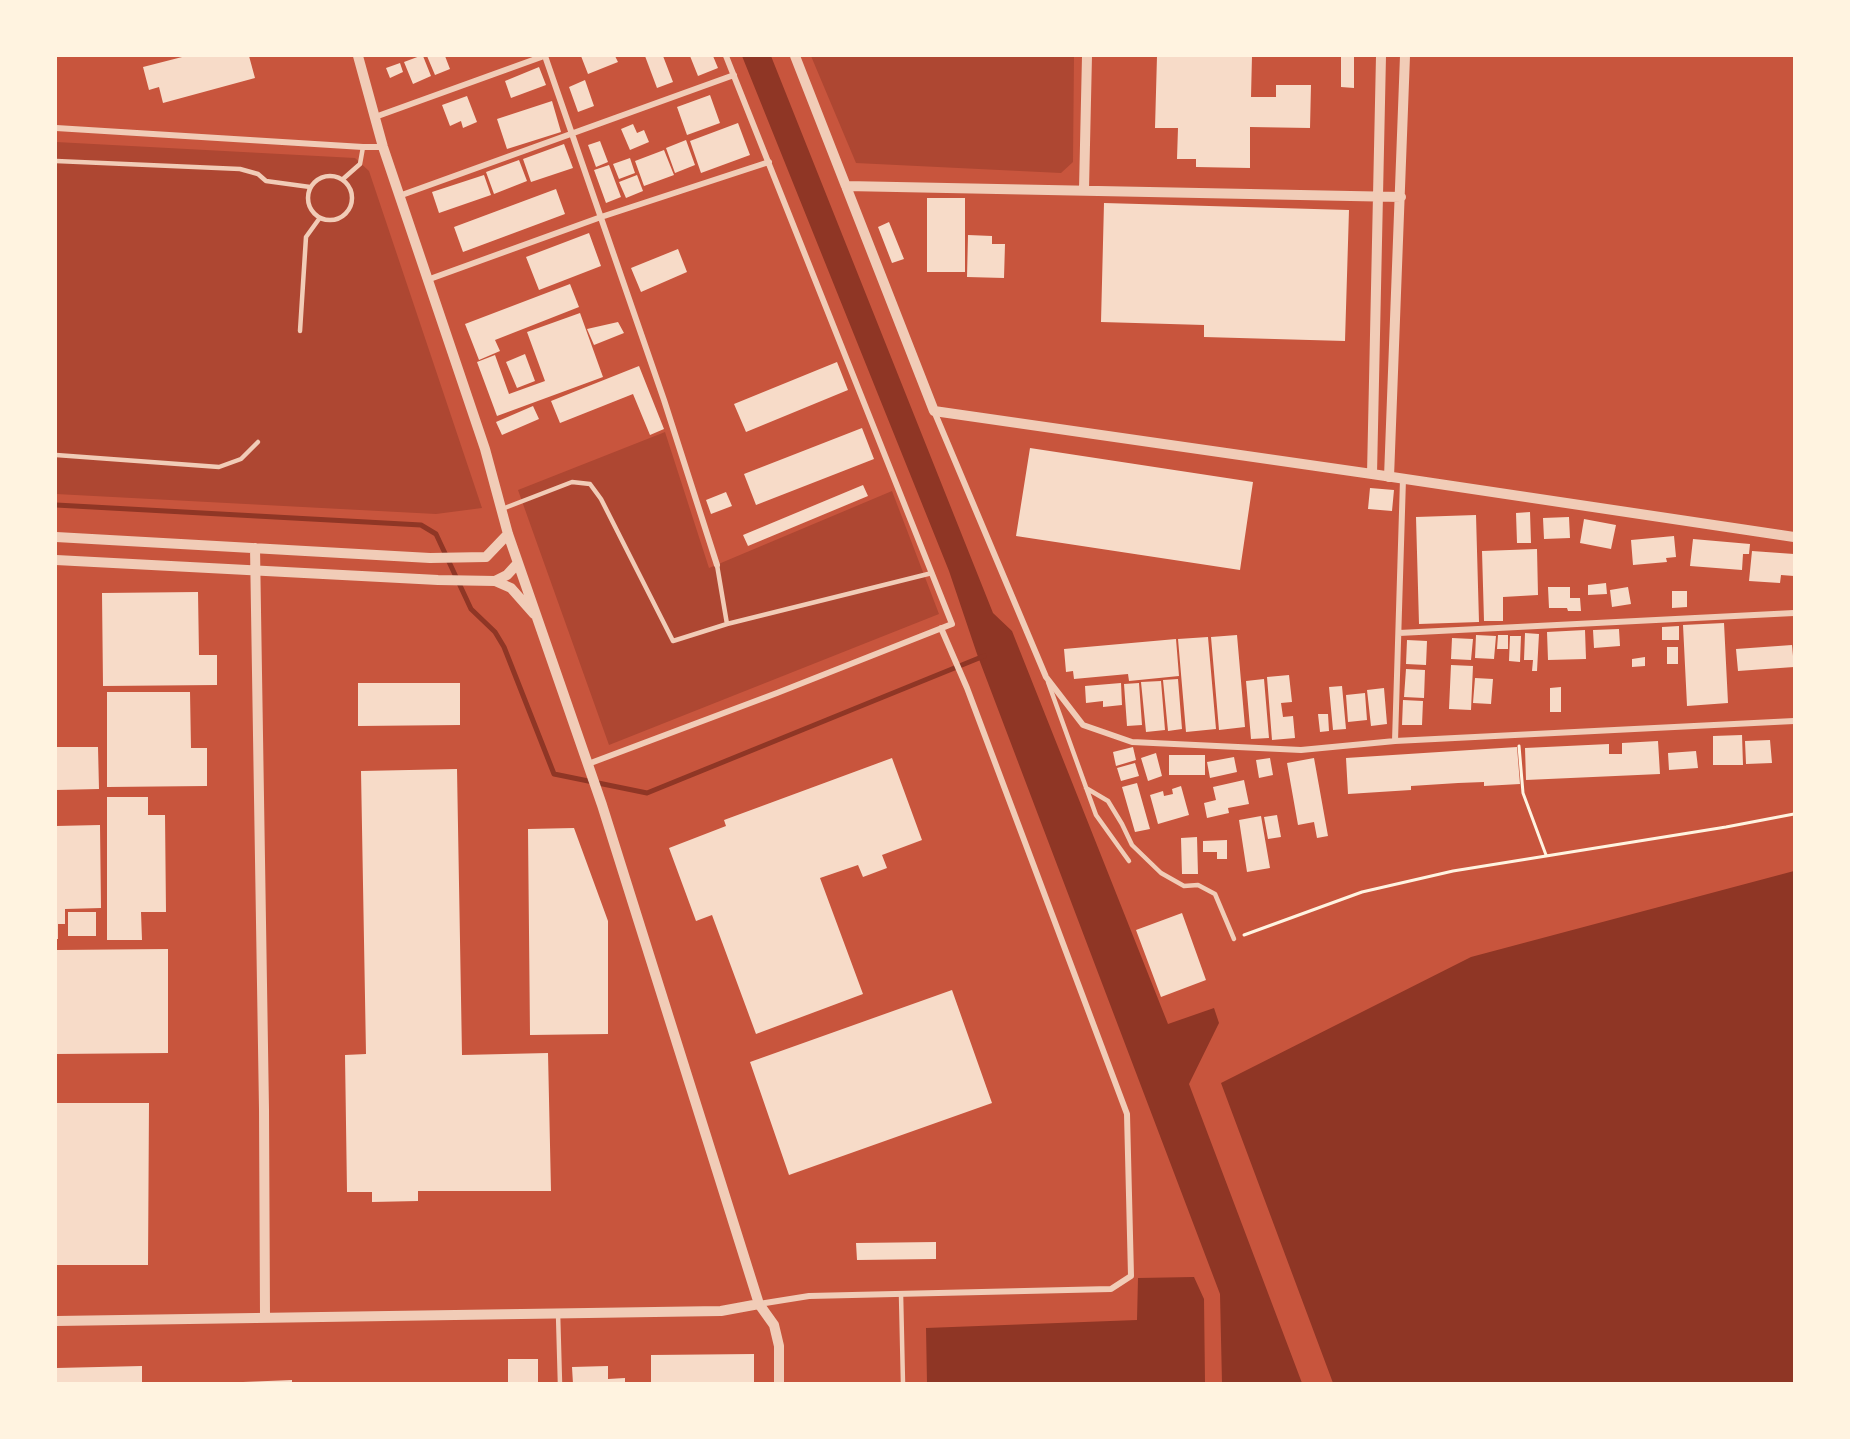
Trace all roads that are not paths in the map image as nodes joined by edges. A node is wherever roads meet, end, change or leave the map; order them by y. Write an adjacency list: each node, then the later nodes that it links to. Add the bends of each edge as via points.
1 (358, 56): 9 (street)
2 (545, 56): 9 (street); 11 (street)
3 (726, 56): 8 (street)
4 (795, 56): 17 (street)
5 (1087, 56): 19 (street)
6 (1381, 56): 20 (street)
7 (1405, 56): 22 (street)
8 (734, 75): 11 (street); 15 (street)
9 (375, 117): 13 (street)
10 (56, 128): 12 (street)
11 (572, 134): 21 (street); 23 (street)
12 (363, 147): 13 (street); 16 (lane, via 360,164)
13 (382, 147): 21 (street)
14 (56, 161): 18 (lane, via 240,169 258,174 266,181)
15 (769, 162): 23 (street); 42 (street)
16 (343, 179): 18 (lane, via 319,178); 24 (lane, via 351,190 352,204 345,216 332,221)
17 (846, 186): 19 (street); 27 (street)
18 (310, 187): 24 (lane, via 308,205)
19 (1084, 189): 20 (street)
20 (1377, 195): 22 (street); 30 (street)
21 (399, 196): 25 (street)
22 (1401, 197): 31 (street)
23 (601, 217): 25 (street); 40 (street)
24 (319, 219): 26 (lane, via 306,237)
25 (428, 280): 33 (street)
26 (300, 331)
27 (934, 411): 30 (street); 49 (street)
28 (258, 442): 29 (lane, via 241,459 219,467)
29 (56, 455)
30 (1372, 474): 31 (street)
31 (1389, 477): 32 (street)
32 (1403, 479): 36 (street); 48 (street)
33 (502, 509): 34 (street); 46 (lane, via 572,482 590,484 673,641)
34 (508, 534): 37 (street, via 486,557 430,558); 39 (street)
35 (56, 537): 37 (street)
36 (1794, 537)
37 (255, 548): 41 (street)
38 (56, 560): 41 (street)
39 (518, 563): 43 (street); 45 (street)
40 (717, 565): 46 (lane)
41 (256, 571): 43 (street); 59 (street)
42 (932, 573): 46 (lane); 47 (street, via 952,624)
43 (495, 581): 45 (street, via 511,588)
44 (1794, 613): 48 (street)
45 (538, 619): 52 (street)
46 (727, 624)
47 (941, 628): 52 (street); 56 (street, via 1127,1114 1131,1276 1111,1289)
48 (1399, 633): 51 (street)
49 (1046, 677): 51 (street, via 1083,725 1132,742 1301,750); 53 (lane)
50 (1794, 721): 51 (street)
51 (1395, 741)
52 (588, 764): 57 (street)
53 (1086, 788): 54 (lane, via 1096,815); 55 (lane, via 1108,801 1132,845 1161,873 1184,886 1198,885 1215,894)
54 (1129, 861)
55 (1234, 939)
56 (901, 1294): 57 (street, via 809,1296); 63 (lane)
57 (759, 1304): 58 (street, via 721,1311); 62 (street, via 774,1325 779,1346)
58 (558, 1313): 59 (street); 61 (lane)
59 (264, 1317): 60 (street)
60 (56, 1321)
61 (560, 1383)
62 (779, 1383)
63 (903, 1383)

